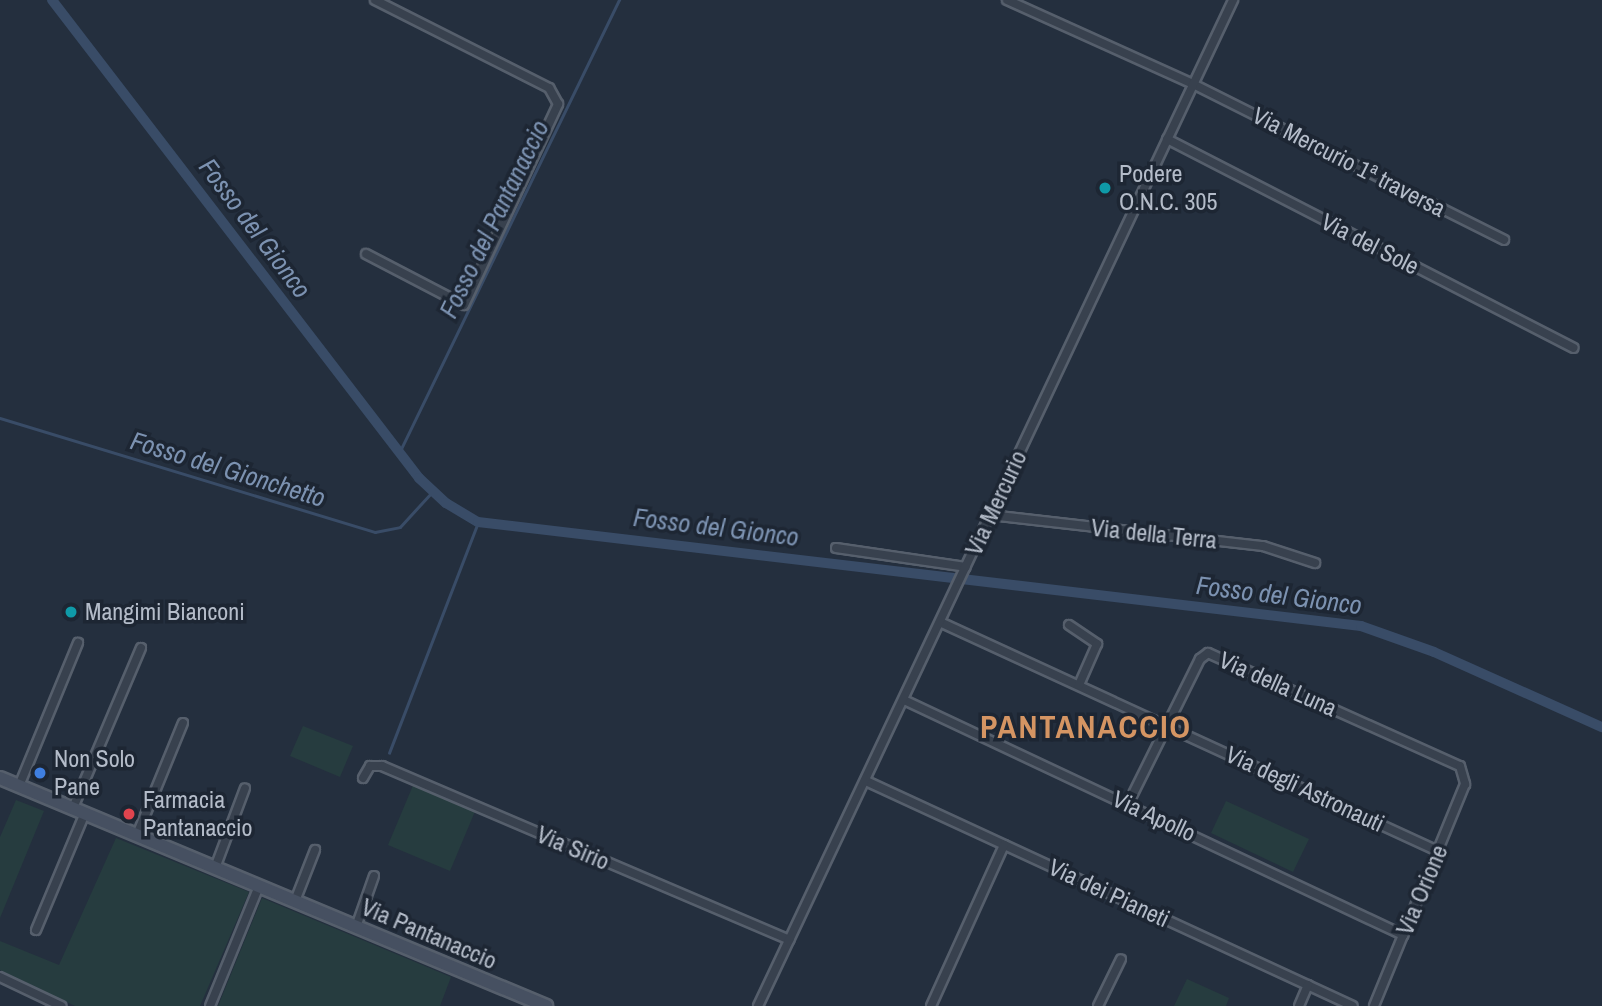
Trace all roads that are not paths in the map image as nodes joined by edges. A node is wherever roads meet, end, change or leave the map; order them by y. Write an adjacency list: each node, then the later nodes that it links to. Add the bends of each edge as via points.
1 (374, 0): 7 (street, via 549,88 558,98 557,109 464,305)
2 (1007, 0): 4 (street, Via Mercurio 1ª traversa)
3 (1233, 0): 4 (street, Via Mercurio)
4 (1194, 84): 5 (street, Via Mercurio); 6 (street, Via Mercurio 1ª traversa)
5 (1167, 139): 8 (street, Via del Sole); 9 (street, Via Mercurio)
6 (1504, 240)
7 (366, 254)
8 (1573, 348)
9 (990, 515): 11 (street, Via della Terra, via 1259,545); 12 (street, Via Mercurio)
10 (836, 548): 12 (street)
11 (1315, 564)
12 (965, 570): 13 (street, Via Mercurio)
13 (942, 623): 17 (street, Via degli Astronauti); 18 (street, Via Mercurio)
14 (1069, 625): 17 (street, via 1097,644)
15 (78, 643): 25 (street)
16 (141, 648): 28 (street)
17 (1079, 685): 20 (street, Via degli Astronauti)
18 (904, 700): 24 (street, Via Mercurio); 27 (street, Via Apollo)
19 (183, 723): 29 (street)
20 (1166, 725): 21 (street, Via della Luna, via 1199,659 1210,653); 27 (street, Via della Luna); 32 (street, Via degli Astronauti)
21 (1465, 772): 32 (street, Via Orione, via 1465,785)
22 (0, 778): 25 (street, Via Pantanaccio)
23 (363, 778): 40 (street, Via Sirio, via 370,766 382,766)
24 (866, 781): 30 (street, Via dei Pianeti); 40 (street, Via Mercurio)
25 (19, 786): 28 (street, Via Pantanaccio)
26 (244, 788): 33 (street)
27 (1128, 804): 39 (street, Via Apollo)
28 (79, 811): 29 (street, Via Pantanaccio); 38 (street)
29 (137, 835): 33 (street, Via Pantanaccio)
30 (1004, 845): 43 (street, Via dei Pianeti); 48 (street)
31 (315, 850): 36 (street)
32 (1438, 851): 39 (street, Via Orione)
33 (215, 868): 35 (street, Via Pantanaccio)
34 (374, 876): 37 (street)
35 (259, 886): 36 (street, Via Pantanaccio); 45 (street)
36 (295, 901): 37 (street, Via Pantanaccio)
37 (356, 927): 46 (street, Via Pantanaccio)
38 (36, 930)
39 (1403, 935): 52 (street, Via Orione)
40 (789, 940): 47 (street, Via Mercurio)
41 (1121, 959): 49 (street)
42 (0, 977): 44 (street)
43 (1308, 985): 50 (street); 51 (street, Via dei Pianeti)
44 (61, 1006)
45 (210, 1006)
46 (546, 1006)
47 (758, 1006)
48 (931, 1006)
49 (1098, 1006)
50 (1299, 1006)
51 (1353, 1006)
52 (1374, 1006)

